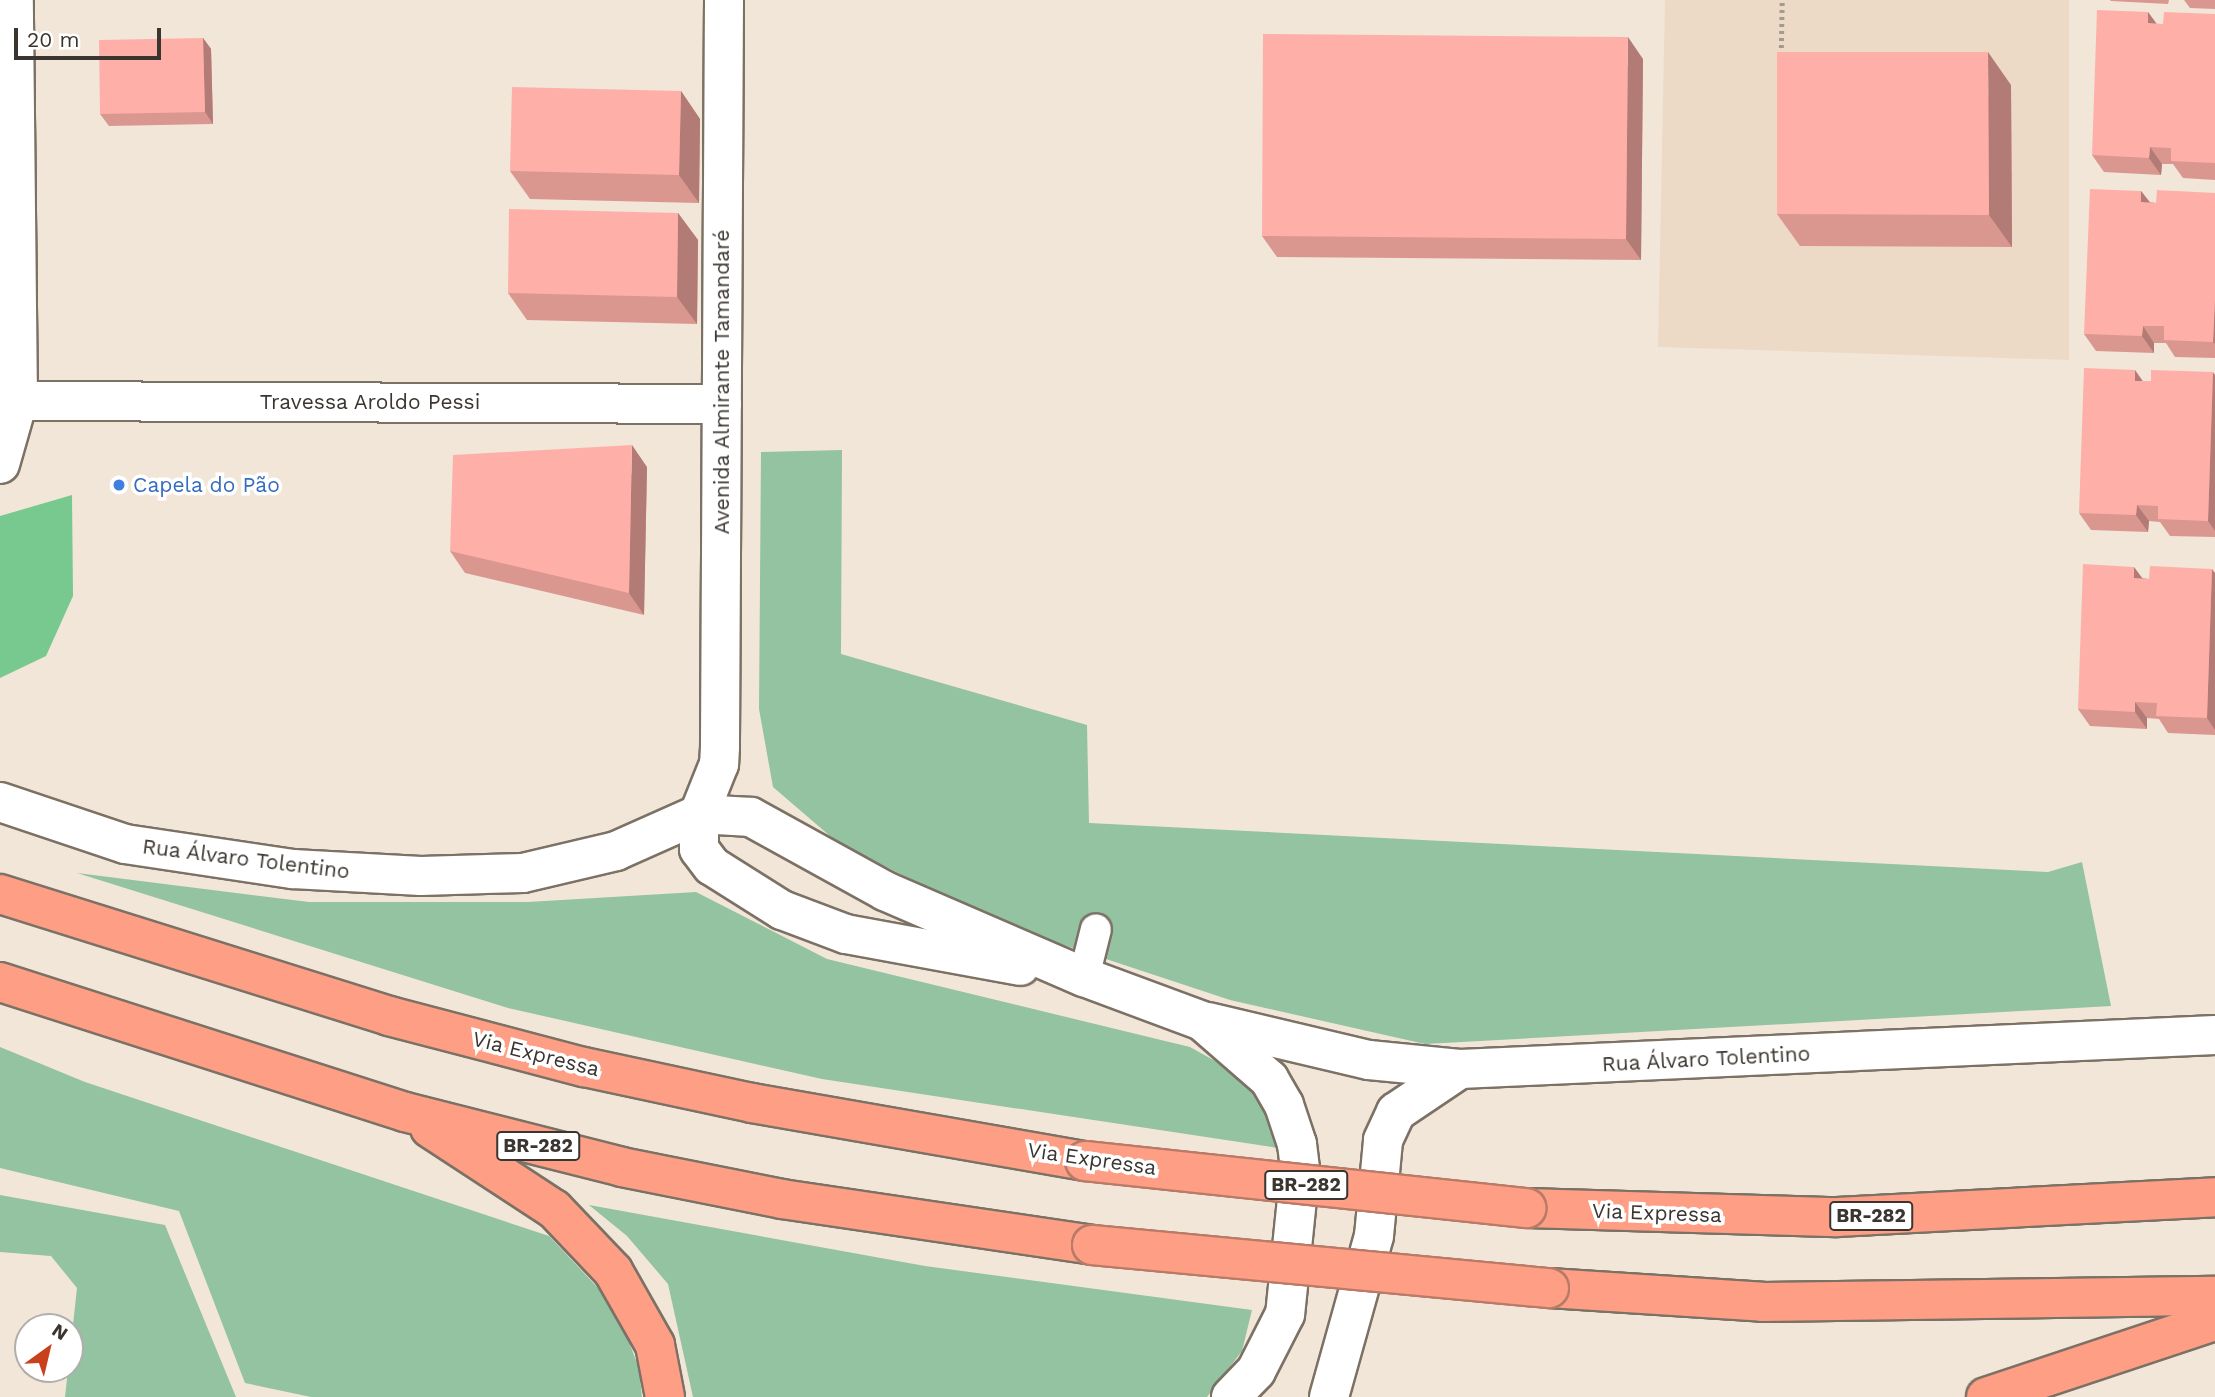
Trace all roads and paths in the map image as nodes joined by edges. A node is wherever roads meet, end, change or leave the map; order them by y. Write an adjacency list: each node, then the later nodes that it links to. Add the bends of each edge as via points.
1 (14, 0): 5 (main road)
2 (724, 0): 6 (main road, Avenida Almirante Tamandaré)
3 (1782, 0): 4 (path)
4 (1781, 69)
5 (18, 401): 6 (main road, Travessa Aroldo Pessi); 7 (main road)
6 (722, 404): 8 (main road, Avenida Almirante Tamandaré)
7 (0, 464)
8 (719, 764): 10 (main road, Avenida Almirante Tamandaré); 11 (main road, Avenida Almirante Tamandaré)
9 (0, 802): 10 (main road, Rua Álvaro Tolentino, via 125,844 293,869 421,876 536,870 616,852)
10 (699, 814): 11 (main road, Avenida Almirante Tamandaré); 14 (main road, Avenida Almirante Tamandaré, via 699,849 712,866 782,910 846,934)
11 (751, 817): 14 (main road, Avenida Almirante Tamandaré, via 885,891)
12 (0, 894): 20 (highway, Via Expressa / BR-282, bridge, via 389,1016 584,1067 752,1103 1085,1161 1527,1208 1849,1217)
13 (1096, 929): 14 (lane)
14 (1084, 977): 16 (main road, Avenida Almirante Tamandaré)
15 (0, 982): 19 (highway, BR-282)
16 (1202, 1021): 18 (main road, Rua Álvaro Tolentino, via 1369,1060); 24 (main road, Avenida Almirante Tamandaré, via 1269,1079 1284,1105 1300,1170 1284,1314 1256,1371)
17 (2215, 1035): 18 (main road, Rua Álvaro Tolentino)
18 (1460, 1069): 25 (main road, via 1396,1112 1383,1140 1374,1236)
19 (405, 1112): 21 (highway, BR-282, bridge, via 622,1167 782,1199 1092,1245 1549,1288 1791,1302); 23 (highway, via 554,1209 613,1271 655,1345)
20 (2215, 1197)
21 (2215, 1296)
22 (2215, 1321): 26 (highway)
23 (665, 1397)
24 (1231, 1397)
25 (1329, 1397)
26 (1986, 1397)

